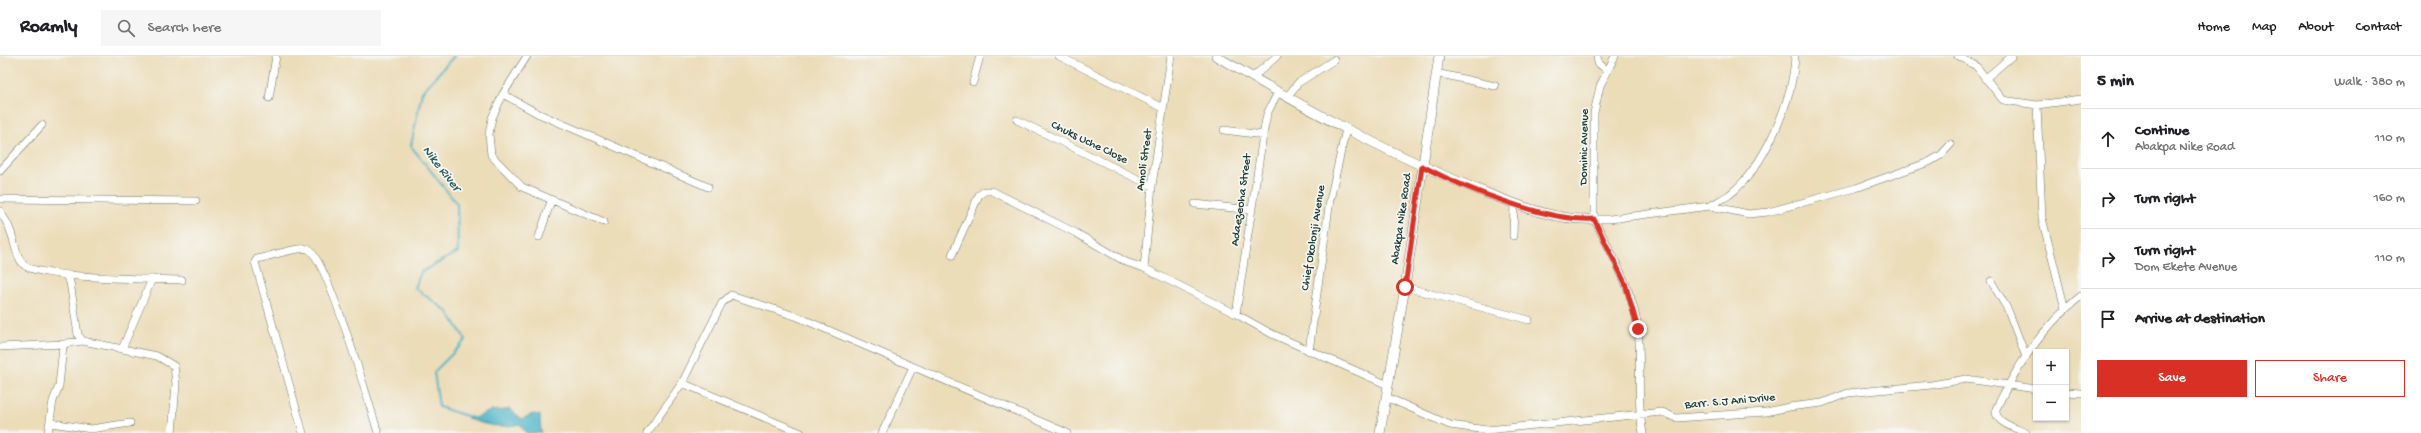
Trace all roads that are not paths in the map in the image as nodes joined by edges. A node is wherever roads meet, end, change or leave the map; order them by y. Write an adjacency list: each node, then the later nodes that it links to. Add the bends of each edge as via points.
1 (276, 56): 24 (street)
2 (527, 56): 22 (street)
3 (980, 56): 19 (street)
4 (1058, 56): 27 (street)
5 (1171, 56): 27 (street, Amoli Street)
6 (1216, 56): 17 (main road)
7 (1277, 56): 17 (street)
8 (1439, 56): 16 (main road, Abakpa Nike Road)
9 (1597, 56): 15 (street, via 1598,63)
10 (1615, 56): 15 (street, Dominic Avenue)
11 (1795, 56): 43 (street, via 1789,96 1760,157 1747,177 1729,194)
12 (1958, 56): 18 (street, via 1976,66)
13 (2012, 56): 18 (street)
14 (1334, 60): 23 (street, via 1298,83)
15 (1607, 70): 46 (street, Dominic Avenue, via 1600,86 1594,113)
16 (1436, 73): 20 (street); 34 (main road, Abakpa Nike Road)
17 (1253, 77): 21 (main road)
18 (1985, 78): 26 (street, via 2003,100)
19 (973, 82)
20 (1495, 86)
21 (1278, 92): 23 (main road); 32 (street, Adaezeoha Street, via 1267,114)
22 (503, 94): 37 (street, via 537,113); 40 (street, via 492,118 489,140 491,155 522,187)
23 (1287, 97): 30 (main road)
24 (269, 98)
25 (2081, 99): 26 (street)
26 (2037, 105): 58 (street, via 2042,218)
27 (1163, 108): 36 (street, Amoli Street)
28 (1017, 120): 36 (street, Chuks Uche Close)
29 (42, 125): 35 (street)
30 (1346, 129): 34 (main road); 65 (street, Chief Okolonji Avenue, via 1330,200)
31 (1224, 130): 32 (street)
32 (1263, 135): 44 (street, Adaezeoha Street)
33 (1950, 144): 43 (street, via 1941,155 1929,162 1856,188 1768,212 1749,214)
34 (1422, 166): 42 (main road); 56 (main road, Abakpa Nike Road)
35 (0, 171)
36 (1152, 186): 51 (street, Amoli Street)
37 (708, 187)
38 (0, 199): 39 (street)
39 (196, 201)
40 (551, 201): 47 (street); 49 (street)
41 (1195, 204): 44 (street)
42 (1514, 204): 46 (main road, via 1567,219); 48 (street)
43 (1710, 206): 46 (street, via 1648,215)
44 (1252, 210): 59 (street, Adaezeoha Street)
45 (0, 211): 52 (street, via 23,265 33,270)
46 (1594, 219): 75 (street, via 1632,303 1638,329)
47 (604, 222)
48 (1512, 236)
49 (539, 237)
50 (952, 255): 51 (street, via 979,195 985,191 992,192 1076,233 1126,262)
51 (1144, 268): 59 (street)
52 (66, 276): 53 (street); 61 (street, via 70,282 78,335)
53 (152, 279): 54 (street); 64 (street)
54 (182, 280)
55 (1991, 281): 66 (street, via 2008,310)
56 (1405, 287): 60 (street); 70 (main road, Abakpa Nike Road)
57 (2081, 296): 58 (street)
58 (2065, 308): 66 (street)
59 (1236, 314): 65 (street)
60 (1529, 320)
61 (83, 341): 62 (street); 64 (street)
62 (64, 344): 63 (street); 76 (street)
63 (0, 347)
64 (122, 348): 79 (street, via 157,356 174,366 176,384)
65 (1309, 351): 70 (street)
66 (2026, 357): 69 (street)
67 (913, 367): 68 (street, via 798,317 731,295 722,303); 84 (street); 85 (street)
68 (682, 383): 82 (street); 83 (street)
69 (2009, 384): 71 (street, Barr. S.J Ani Drive); 75 (street, Barr. S.J Ani Drive, via 1966,379 1931,386 1848,393 1822,403 1766,412 1676,418 1662,412); 88 (street, via 1995,414 2000,420)
70 (1388, 385): 74 (main road, Abakpa Nike Road); 86 (street)
71 (2033, 388)
72 (2069, 392): 73 (street)
73 (2081, 393)
74 (1386, 397): 75 (street, Barr. S.J Ani Drive, via 1450,425 1487,430); 86 (main road, Abakpa Nike Road)
75 (1641, 416): 87 (street)
76 (51, 423): 77 (street, via 91,429); 78 (street)
77 (130, 423)
78 (48, 433)
79 (172, 433)
80 (303, 433): 81 (street, via 255,262 257,259 303,249 311,252 332,293)
81 (378, 433)
82 (647, 433)
83 (801, 433)
84 (882, 433)
85 (1067, 433)
86 (1380, 433)
87 (1643, 433)
88 (2026, 433)

